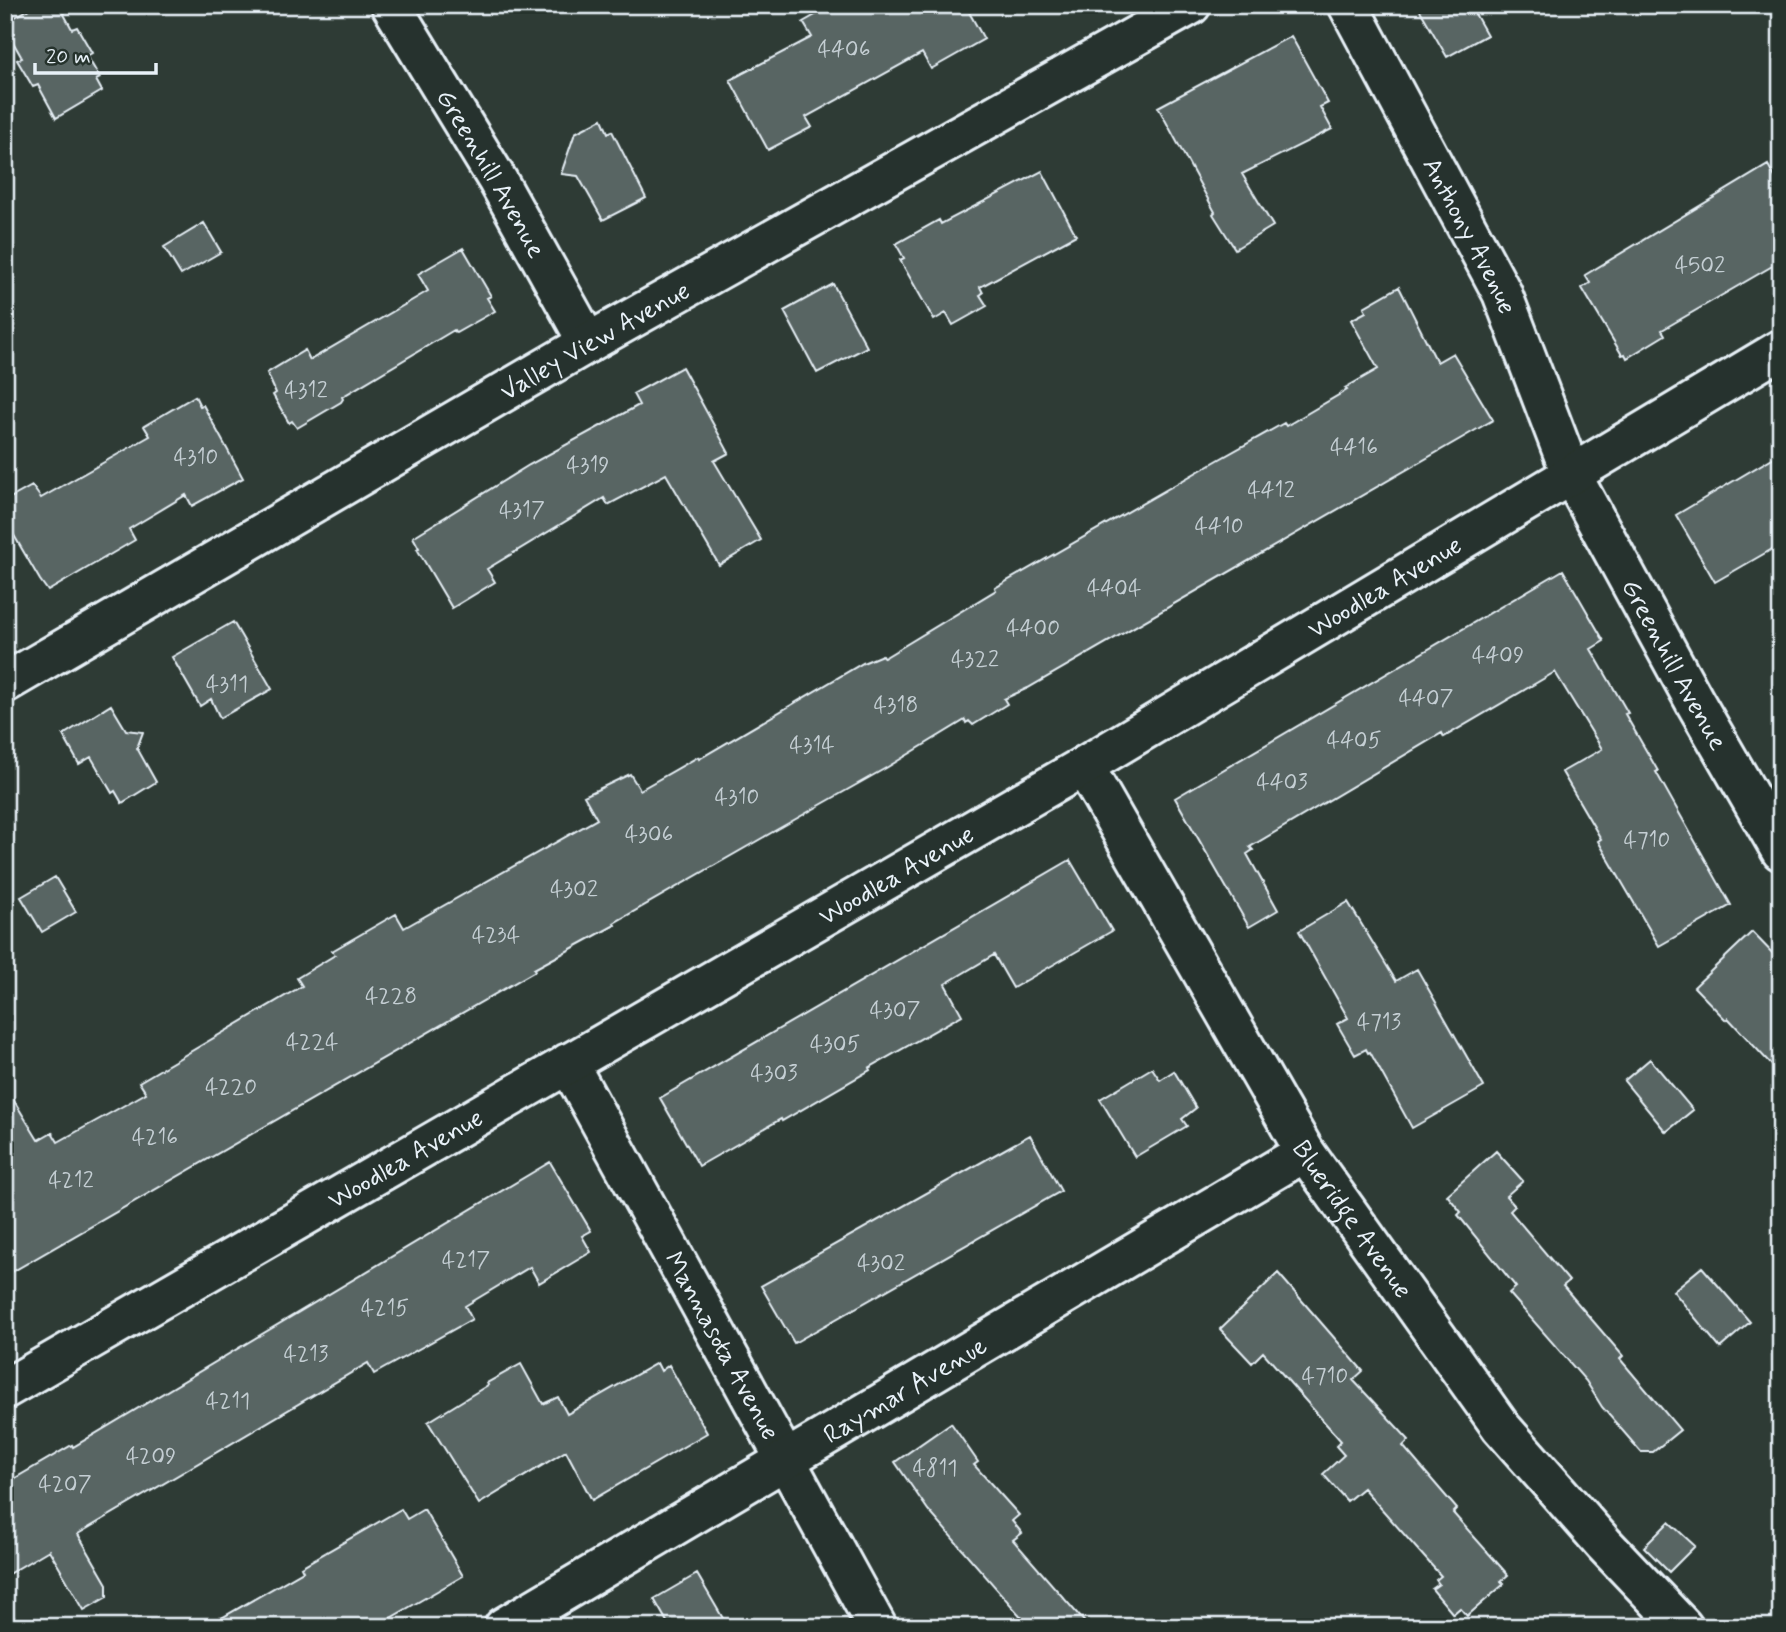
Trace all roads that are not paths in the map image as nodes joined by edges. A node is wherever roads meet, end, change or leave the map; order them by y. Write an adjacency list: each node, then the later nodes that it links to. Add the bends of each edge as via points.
1 (391, 5): 4 (street, Greenhill Avenue)
2 (1191, 5): 4 (street, Valley View Avenue)
3 (1348, 5): 6 (street, Anthony Avenue, via 1502,293)
4 (589, 343): 7 (street, Valley View Avenue)
5 (1781, 349): 6 (street, Woodlea Avenue)
6 (1571, 474): 8 (street, Woodlea Avenue); 9 (street, Greenhill Avenue)
7 (5, 683)
8 (1084, 766): 10 (street, Woodlea Avenue); 11 (street, Blueridge Avenue)
9 (1781, 851)
10 (568, 1063): 12 (street, Woodlea Avenue); 13 (street, Mannasota Avenue)
11 (1305, 1152): 13 (street, Raymar Avenue); 16 (street, Blueridge Avenue, via 1501,1427)
12 (5, 1389)
13 (787, 1458): 14 (street, Raymar Avenue); 15 (street, Mannasota Avenue)
14 (504, 1627)
15 (877, 1627)
16 (1683, 1627)

